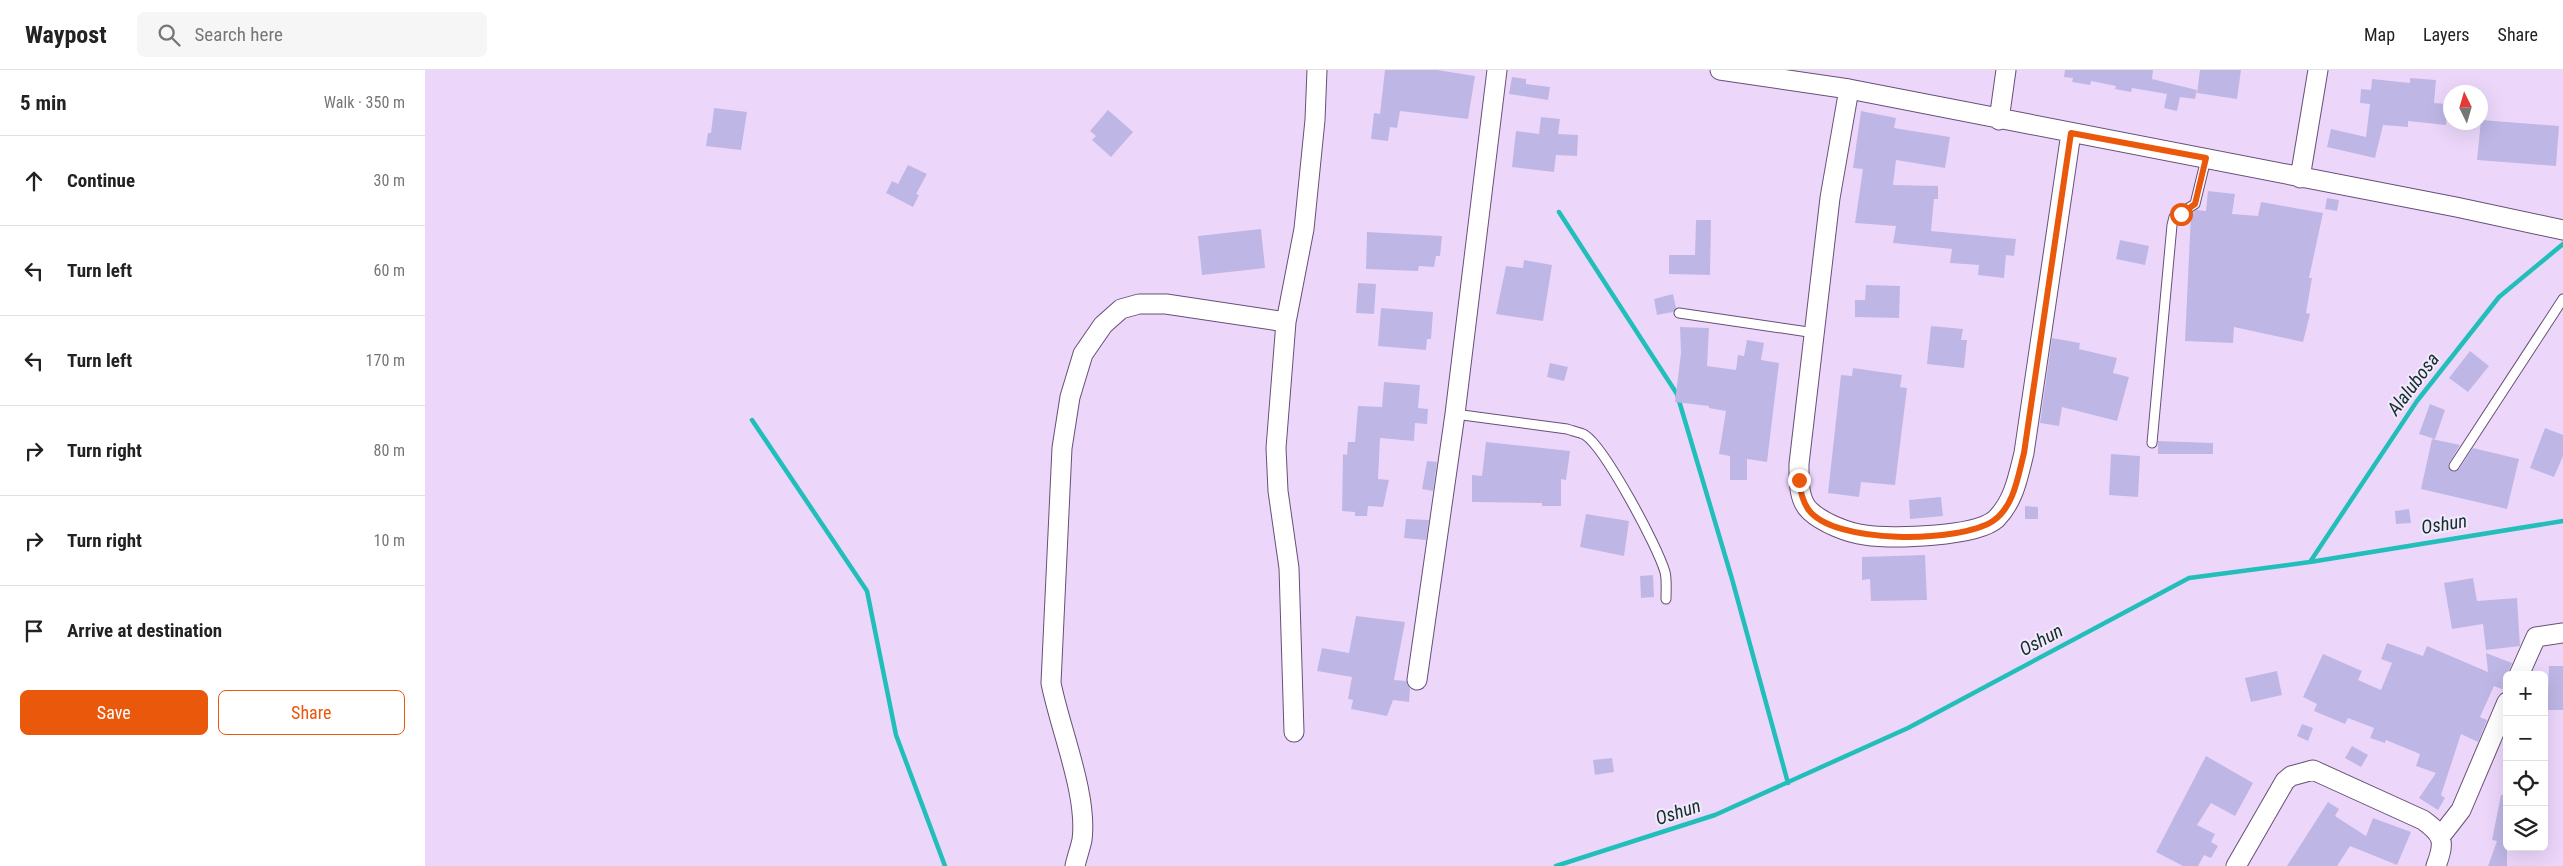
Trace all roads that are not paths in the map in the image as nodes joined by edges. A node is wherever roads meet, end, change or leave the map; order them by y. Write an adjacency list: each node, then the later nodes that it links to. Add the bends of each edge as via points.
1 (1317, 70): 14 (street, via 1304,229)
2 (1497, 70): 16 (street)
3 (1720, 70): 6 (street)
4 (2006, 70): 7 (street)
5 (2318, 70): 10 (street)
6 (1849, 90): 7 (street); 15 (street, via 1830,198)
7 (1999, 120): 8 (street)
8 (2071, 133): 9 (street); 15 (street, via 2024,453 2014,492 1994,520 1949,534 1887,537 1863,535 1827,522 1809,510 1800,490 1799,464)
9 (2206, 158): 10 (street); 17 (lane, via 2195,204 2174,217 2172,225)
10 (2300, 178): 11 (street)
11 (2563, 230)
12 (2563, 299): 18 (lane)
13 (1679, 313): 15 (lane)
14 (1286, 322): 24 (street, via 1276,448 1278,491 1289,568); 26 (street, via 1166,304 1139,304 1121,310 1103,324 1083,354 1070,397 1062,448 1051,683 1080,794 1082,839)
15 (1815, 333)
16 (1455, 414): 19 (lane, via 1584,434 1610,465 1658,555 1665,573); 22 (street)
17 (2152, 443)
18 (2454, 466)
19 (1666, 599)
20 (2563, 632): 21 (street, via 2536,637)
21 (2521, 671)
22 (1417, 680)
23 (2503, 711): 25 (street, via 2461,810)
24 (1294, 732)
25 (2440, 836): 27 (street, via 2423,820 2313,770 2285,781); 28 (street, via 2443,848)
26 (1075, 866)
27 (2236, 866)
28 (2437, 866)

